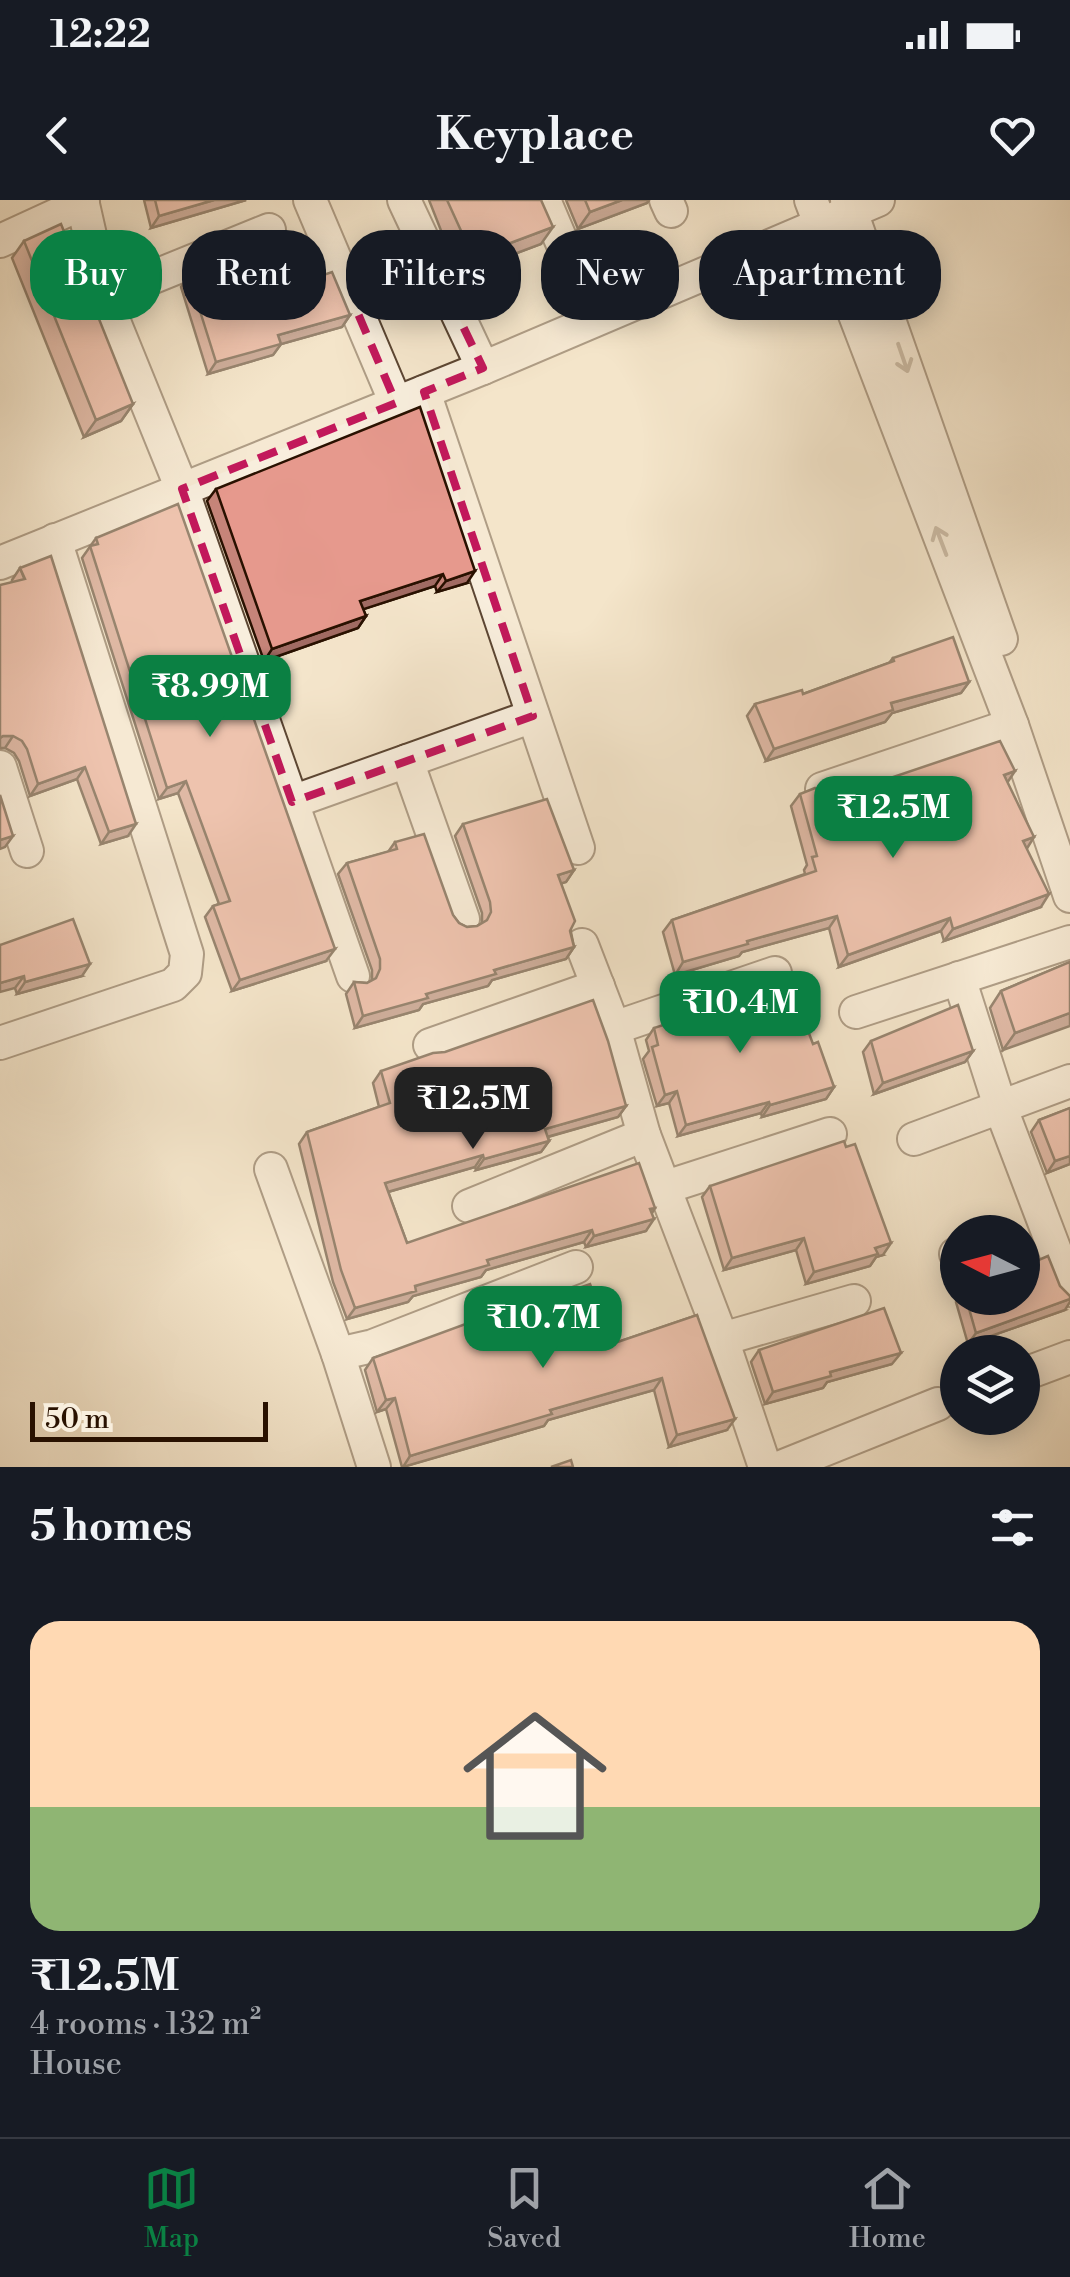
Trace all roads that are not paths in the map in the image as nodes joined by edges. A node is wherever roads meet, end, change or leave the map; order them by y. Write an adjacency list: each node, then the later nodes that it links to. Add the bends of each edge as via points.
1 (310, 200): 11 (street)
2 (404, 200): 8 (street)
3 (544, 200): 9 (street)
4 (83, 202): 7 (street); 10 (street)
5 (859, 204): 6 (street); 26 (street, one-way to 26)
6 (816, 212): 15 (street); 21 (street, one-way to 6)
7 (89, 230)
8 (418, 230)
9 (557, 230)
10 (0, 242)
11 (346, 285)
12 (113, 320): 17 (street)
13 (363, 320): 16 (street)
14 (460, 320): 15 (street)
15 (483, 368): 16 (street)
16 (410, 398): 17 (street); 20 (street)
17 (182, 489): 18 (street); 25 (street)
18 (55, 540): 19 (street); 39 (street, via 187,954 185,973 173,985)
19 (0, 563)
20 (534, 716): 22 (street); 27 (street)
21 (1012, 725): 24 (street); 29 (street)
22 (406, 761): 25 (street); 30 (street)
23 (0, 767): 28 (street)
24 (822, 789)
25 (292, 802): 34 (street)
26 (1070, 831)
27 (578, 848)
28 (27, 851)
29 (1070, 896)
30 (462, 919)
31 (1070, 942): 35 (street)
32 (582, 945): 36 (street)
33 (775, 973): 38 (street)
34 (353, 976)
35 (959, 978): 37 (street); 42 (street)
36 (598, 986): 38 (street); 40 (street)
37 (856, 1012)
38 (614, 1028): 43 (street)
39 (0, 1043)
40 (430, 1045)
41 (1070, 1081): 42 (street)
42 (1000, 1106): 45 (street); 49 (street)
43 (644, 1134): 47 (street); 48 (street)
44 (830, 1134): 47 (street)
45 (914, 1138)
46 (271, 1169): 54 (street)
47 (664, 1188): 53 (street)
48 (469, 1206)
49 (1046, 1226): 51 (street)
50 (576, 1267): 54 (street)
51 (1070, 1290)
52 (854, 1301): 53 (street)
53 (722, 1339): 59 (street)
54 (338, 1354): 58 (street)
55 (1070, 1357): 56 (street)
56 (1040, 1368)
57 (938, 1404): 60 (street)
58 (374, 1467)
59 (766, 1467)
60 (781, 1467)

